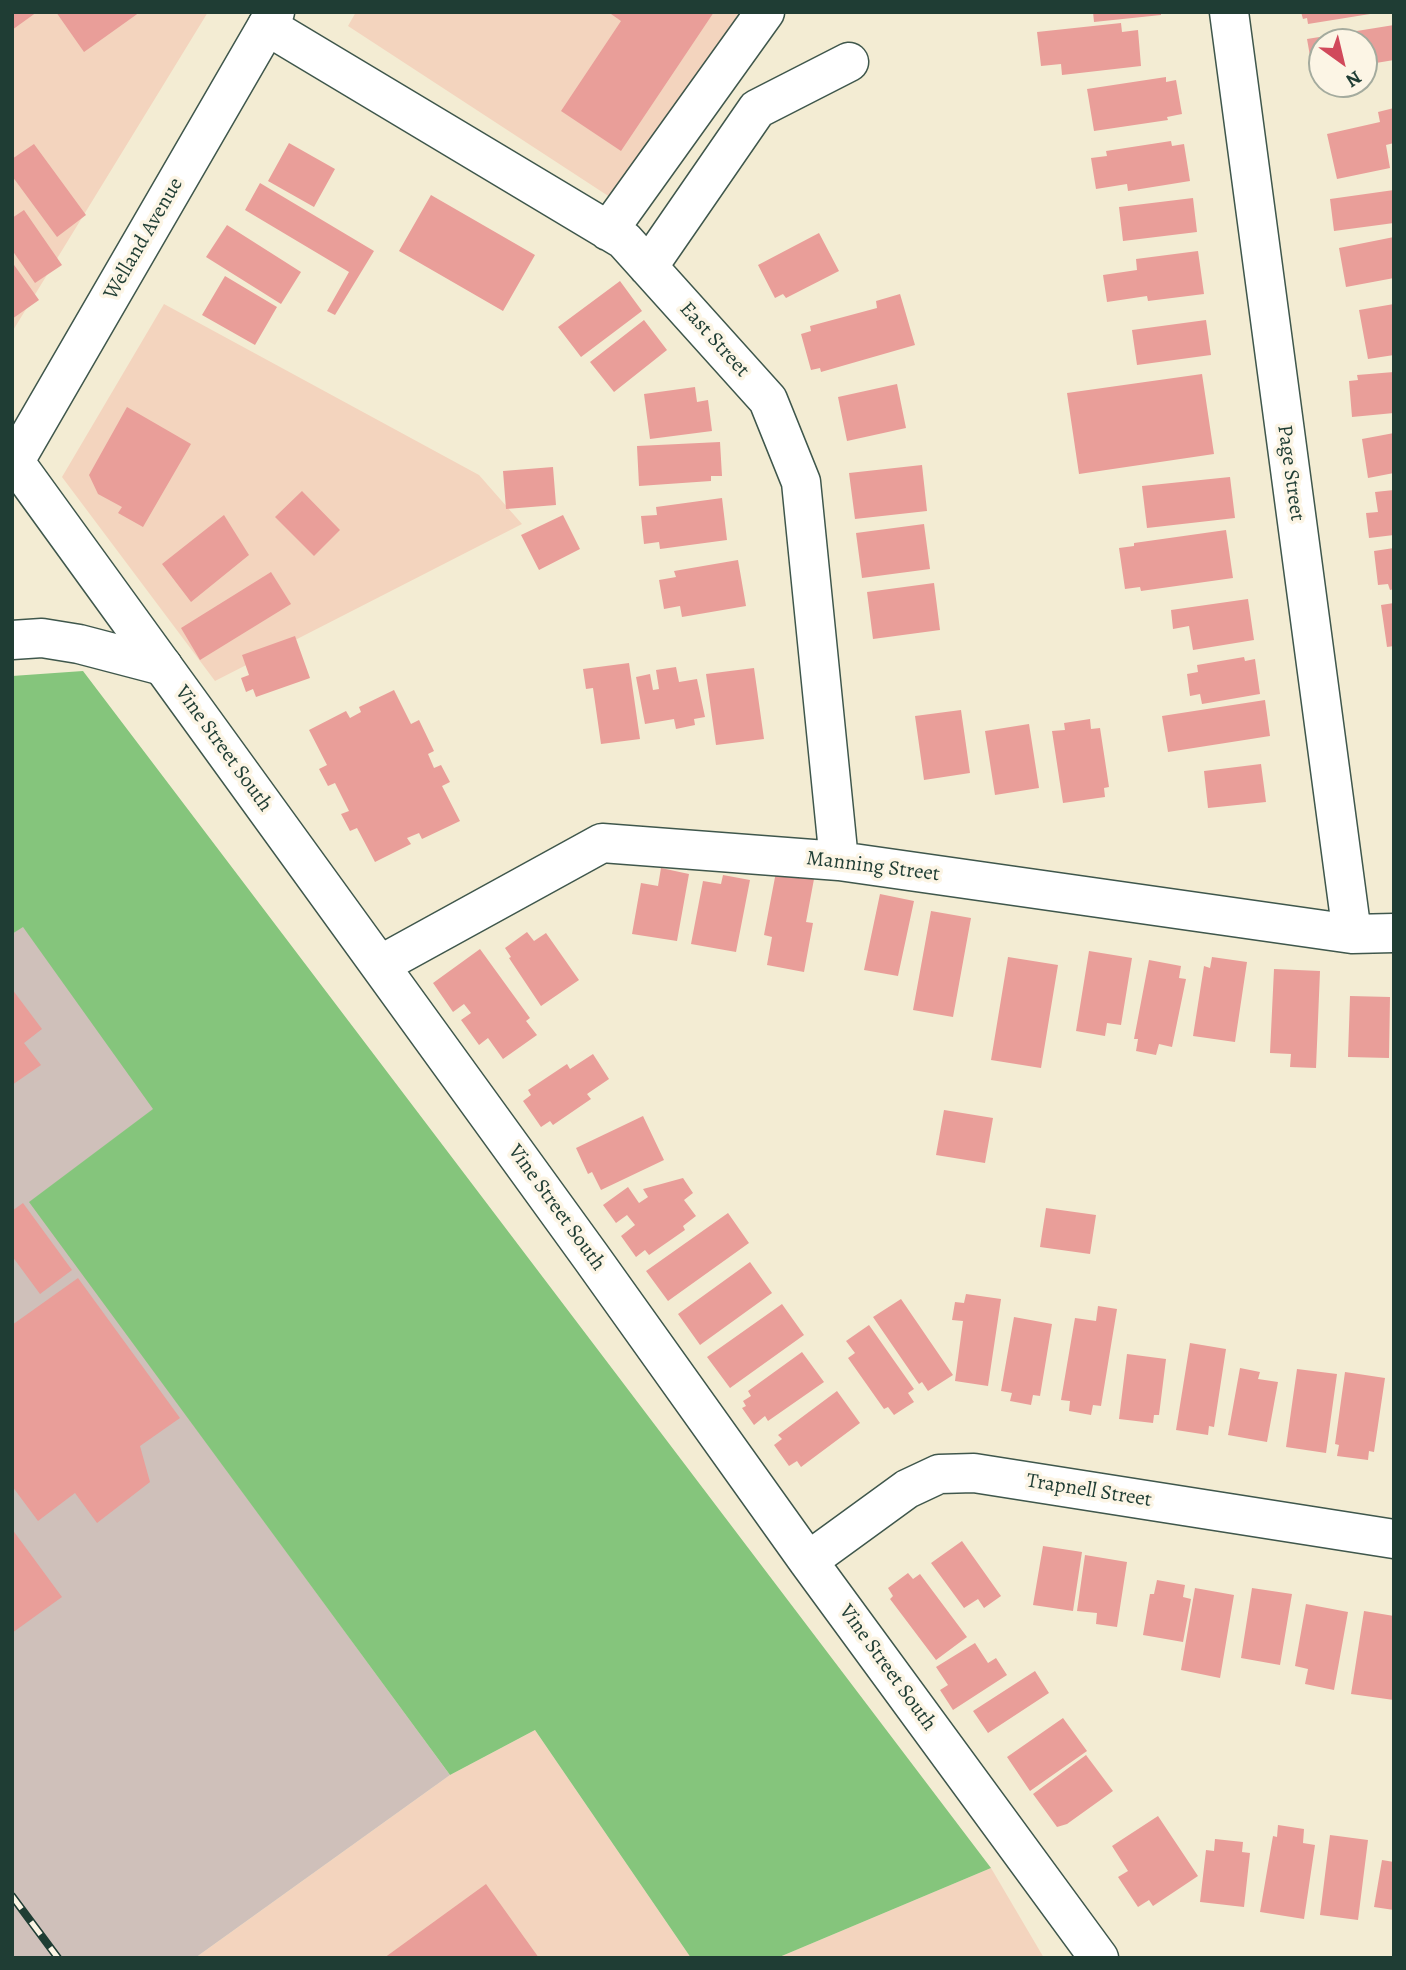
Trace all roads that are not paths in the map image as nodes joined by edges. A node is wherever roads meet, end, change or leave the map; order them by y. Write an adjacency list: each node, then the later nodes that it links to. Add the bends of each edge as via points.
1 (765, 12): 5 (street)
2 (1229, 12): 12 (street, Page Street)
3 (271, 19): 5 (street, East Street); 7 (street, Welland Avenue)
4 (849, 62): 6 (street, via 757,109)
5 (608, 231): 6 (street, East Street, via 624,240)
6 (648, 267): 10 (street, East Street, via 768,400 801,482)
7 (13, 462): 9 (street, Vine Street South)
8 (12, 640): 9 (street, via 42,638 79,644)
9 (163, 666): 13 (street, Vine Street South)
10 (839, 861): 12 (street, Manning Street); 13 (street, Manning Street, via 602,843)
11 (1394, 933): 12 (street, Manning Street)
12 (1352, 934)
13 (380, 965): 15 (street, Vine Street South)
14 (1394, 1539): 15 (street, Trapnell Street, via 974,1473 939,1474 907,1489)
15 (808, 1561): 16 (street, Vine Street South)
16 (1099, 1958)

